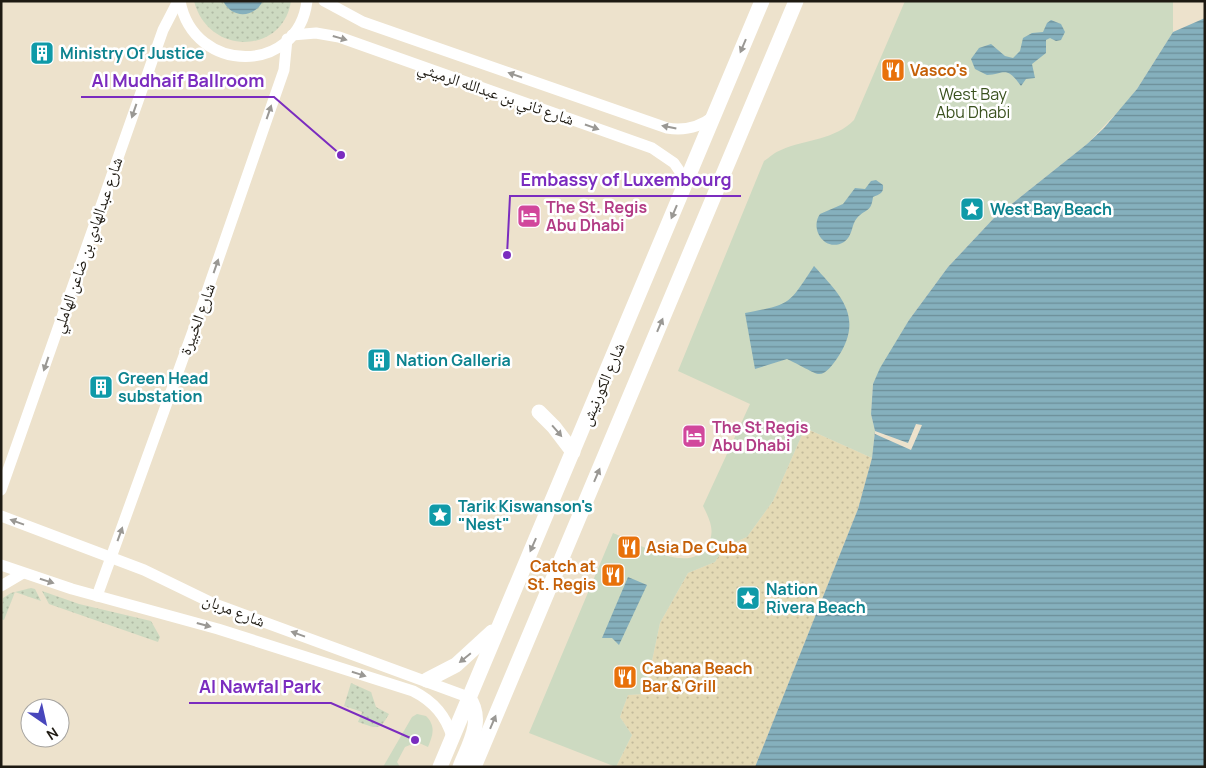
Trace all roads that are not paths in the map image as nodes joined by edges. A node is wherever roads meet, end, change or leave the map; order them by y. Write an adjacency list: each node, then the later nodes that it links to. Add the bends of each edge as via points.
1 (179, 1): 6 (street, via 192,32 221,53 238,57 256,56 278,47); 11 (street, شارع عبدالهادي بن ضاعن الهاملي, one-way to 11, via 160,38)
2 (307, 1): 6 (street, via 303,17)
3 (324, 1): 7 (street, شارع ثاني بن عبدالله الرميثي, one-way to 3, via 688,128 667,128 363,22)
4 (762, 1): 7 (main road, شارع الكورنيش, one-way to 7)
5 (796, 1): 24 (main road, شارع الكورنيش, one-way to 5)
6 (290, 37): 8 (street, شارع ثاني بن عبدالله الرميثي, one-way to 8, via 316,33 339,37 652,148 674,163); 13 (street, شارع الخبيرة, one-way to 6, via 284,70)
7 (714, 116): 8 (main road, شارع الكورنيش)
8 (687, 182): 10 (main road, شارع الكورنيش, one-way to 10)
9 (538, 412): 10 (main road, one-way to 10)
10 (574, 452): 18 (main road, شارع الكورنيش, one-way to 18)
11 (1, 490)
12 (1, 516): 13 (street, شارع مربان, one-way to 12)
13 (112, 558): 17 (street, شارع الخبيرة); 19 (street, شارع مربان, one-way to 13, via 212,603)
14 (1, 565): 15 (street, شارع مربان)
15 (23, 573): 16 (street); 17 (street, شارع مربان, one-way to 17)
16 (1, 586)
17 (97, 596): 21 (street, شارع مربان, one-way to 21, via 218,629 413,691 437,707)
18 (497, 628): 19 (main road, one-way to 19, via 456,665); 20 (main road, شارع الكورنيش)
19 (426, 680): 20 (street, شارع مربان)
20 (468, 697): 21 (main road, شارع الكورنيش); 23 (main road, via 475,707 477,721)
21 (452, 737): 22 (main road, شارع الكورنيش)
22 (440, 767)
23 (460, 767)
24 (474, 767)

